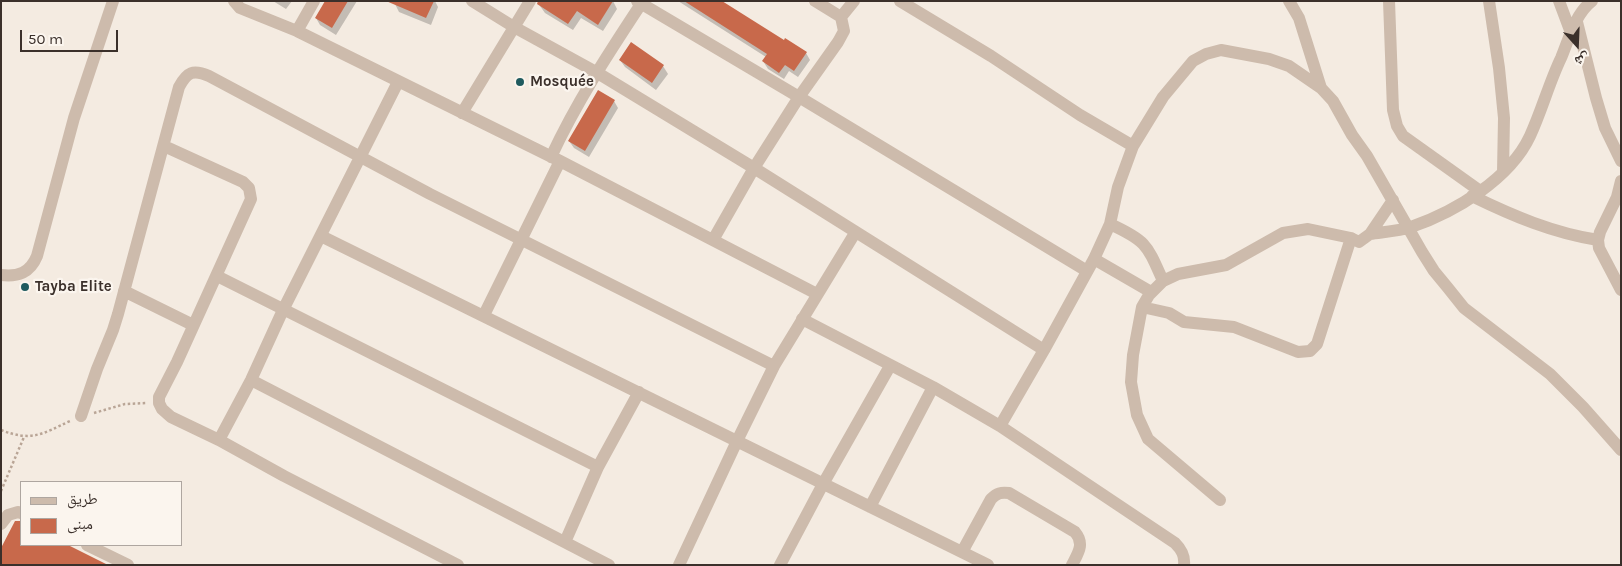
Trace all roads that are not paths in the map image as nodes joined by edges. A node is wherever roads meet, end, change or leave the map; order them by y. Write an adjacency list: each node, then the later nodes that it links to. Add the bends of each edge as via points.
1 (113, 1): 45 (street, via 74,118 37,256 22,273 14,276)
2 (234, 1): 18 (street, via 240,8)
3 (314, 1): 18 (street)
4 (472, 1): 16 (street)
5 (530, 1): 16 (street)
6 (815, 1): 15 (street)
7 (854, 1): 15 (street)
8 (900, 1): 25 (street)
9 (1290, 1): 21 (street, via 1299,18)
10 (1389, 1): 32 (street, via 1393,110 1398,126 1403,136)
11 (1489, 1): 30 (street, via 1504,118)
12 (1559, 1): 17 (street)
13 (1592, 1): 17 (street, via 1584,8)
14 (639, 2): 19 (street); 22 (street)
15 (841, 18): 22 (street, via 844,31)
16 (514, 27): 19 (street); 23 (street)
17 (1574, 28): 28 (street, via 1603,121); 30 (street, via 1530,137)
18 (297, 31): 20 (street)
19 (596, 72): 27 (street, via 568,121); 29 (street)
20 (398, 82): 23 (street); 26 (street)
21 (1321, 88): 25 (street, via 1288,66 1269,59 1221,50 1206,54 1184,70); 33 (street, via 1333,101)
22 (799, 97): 29 (street); 44 (street)
23 (462, 113): 27 (street)
24 (164, 146): 26 (street, via 179,87 191,73 201,73); 46 (street, via 231,176 249,188 251,199); 49 (street)
25 (1133, 146): 34 (street, via 1118,187)
26 (360, 157): 38 (street); 40 (street)
27 (555, 159): 40 (street); 41 (street)
28 (1621, 161)
29 (754, 168): 36 (street); 41 (street)
30 (1503, 172): 32 (street)
31 (1621, 181): 42 (street)
32 (1476, 194): 35 (street); 42 (street, via 1539,226)
33 (1393, 200): 35 (street); 37 (street)
34 (1110, 224): 43 (street); 47 (street, via 1133,234 1144,244)
35 (1410, 228): 37 (street); 67 (street, via 1434,271 1464,308 1550,374)
36 (855, 233): 51 (street); 57 (street)
37 (1370, 234): 39 (street, via 1359,242)
38 (321, 236): 53 (street); 54 (street)
39 (1351, 238): 47 (street, via 1308,229 1283,233 1226,265 1178,274); 52 (street, via 1317,344 1310,351 1298,352 1234,327 1184,322 1169,313)
40 (522, 240): 54 (street); 58 (street)
41 (713, 240): 51 (street)
42 (1598, 240): 48 (street)
43 (1094, 258): 44 (street); 50 (street)
44 (1087, 271): 57 (street)
45 (1, 274)
46 (216, 276): 53 (street); 56 (street)
47 (1163, 281): 50 (street)
48 (1621, 290)
49 (124, 291): 56 (street); 63 (street)
50 (1150, 292): 52 (street)
51 (817, 294): 55 (street)
52 (1142, 307): 70 (street, via 1131,382 1137,415 1148,439)
53 (283, 310): 60 (street); 68 (street)
54 (484, 315): 62 (street)
55 (802, 319): 58 (street); 59 (street)
56 (193, 325): 65 (street, via 159,403 171,417)
57 (1044, 350): 64 (street)
58 (774, 366): 66 (street)
59 (890, 366): 61 (street); 69 (street)
60 (251, 380): 65 (street); 74 (street)
61 (933, 387): 64 (street); 71 (street)
62 (638, 392): 66 (street); 68 (street)
63 (81, 416)
64 (1000, 426): 84 (street, via 1175,543 1183,552)
65 (219, 440): 78 (street)
66 (737, 441): 69 (street); 80 (street)
67 (1621, 450)
68 (598, 467): 74 (street)
69 (823, 484): 71 (street); 81 (street)
70 (1220, 500)
71 (870, 507): 76 (street)
72 (20, 513): 73 (street, via 8,516)
73 (1, 524)
74 (565, 542): 79 (street)
75 (89, 546): 77 (street)
76 (962, 552): 82 (street); 83 (street, via 991,499 1004,492 1075,532 1081,548)
77 (128, 565)
78 (458, 565)
79 (609, 565)
80 (680, 565)
81 (780, 565)
82 (988, 565)
83 (1072, 565)
84 (1184, 565)

